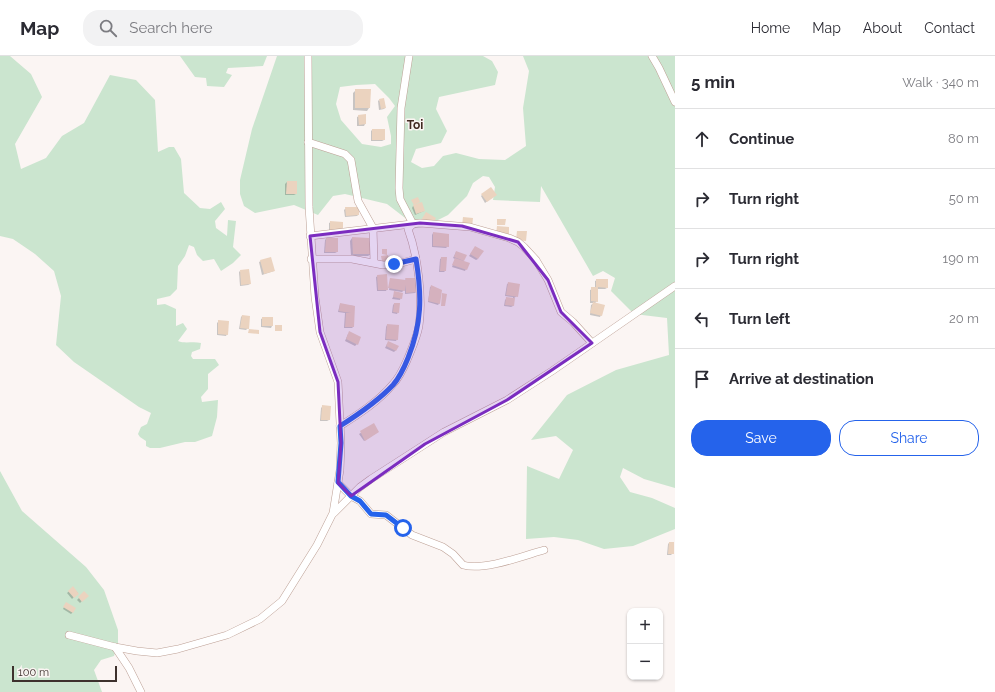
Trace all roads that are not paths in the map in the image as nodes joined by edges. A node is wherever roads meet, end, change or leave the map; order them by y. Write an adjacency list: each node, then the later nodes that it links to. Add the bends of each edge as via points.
1 (308, 56): 5 (street)
2 (409, 56): 6 (street, via 401,108 399,188 400,199)
3 (652, 56): 4 (street)
4 (675, 102)
5 (308, 142): 7 (street, via 349,156 358,201); 8 (street)
6 (413, 224): 7 (street); 10 (street, via 408,229); 13 (street, via 420,222 470,227 518,242 536,260 548,280 561,312)
7 (373, 228): 8 (street); 11 (street)
8 (310, 236): 9 (street)
9 (311, 259): 11 (street); 14 (street, via 320,332 338,382)
10 (416, 259): 11 (street, via 383,265); 14 (street, via 420,316 403,370 388,390)
11 (374, 262)
12 (675, 286): 13 (street)
13 (592, 343): 16 (street, via 507,400 463,421 425,444 371,479)
14 (340, 426): 15 (street)
15 (338, 482): 16 (street); 17 (street)
16 (351, 496): 17 (street); 18 (street, via 360,501 371,514 386,515 412,535 443,547 463,565 479,566 503,562)
17 (334, 513): 20 (street, via 282,601 260,619 227,635 178,649 157,652)
18 (544, 550)
19 (69, 635): 20 (street)
20 (115, 647): 21 (street, via 130,668)
21 (141, 692)

